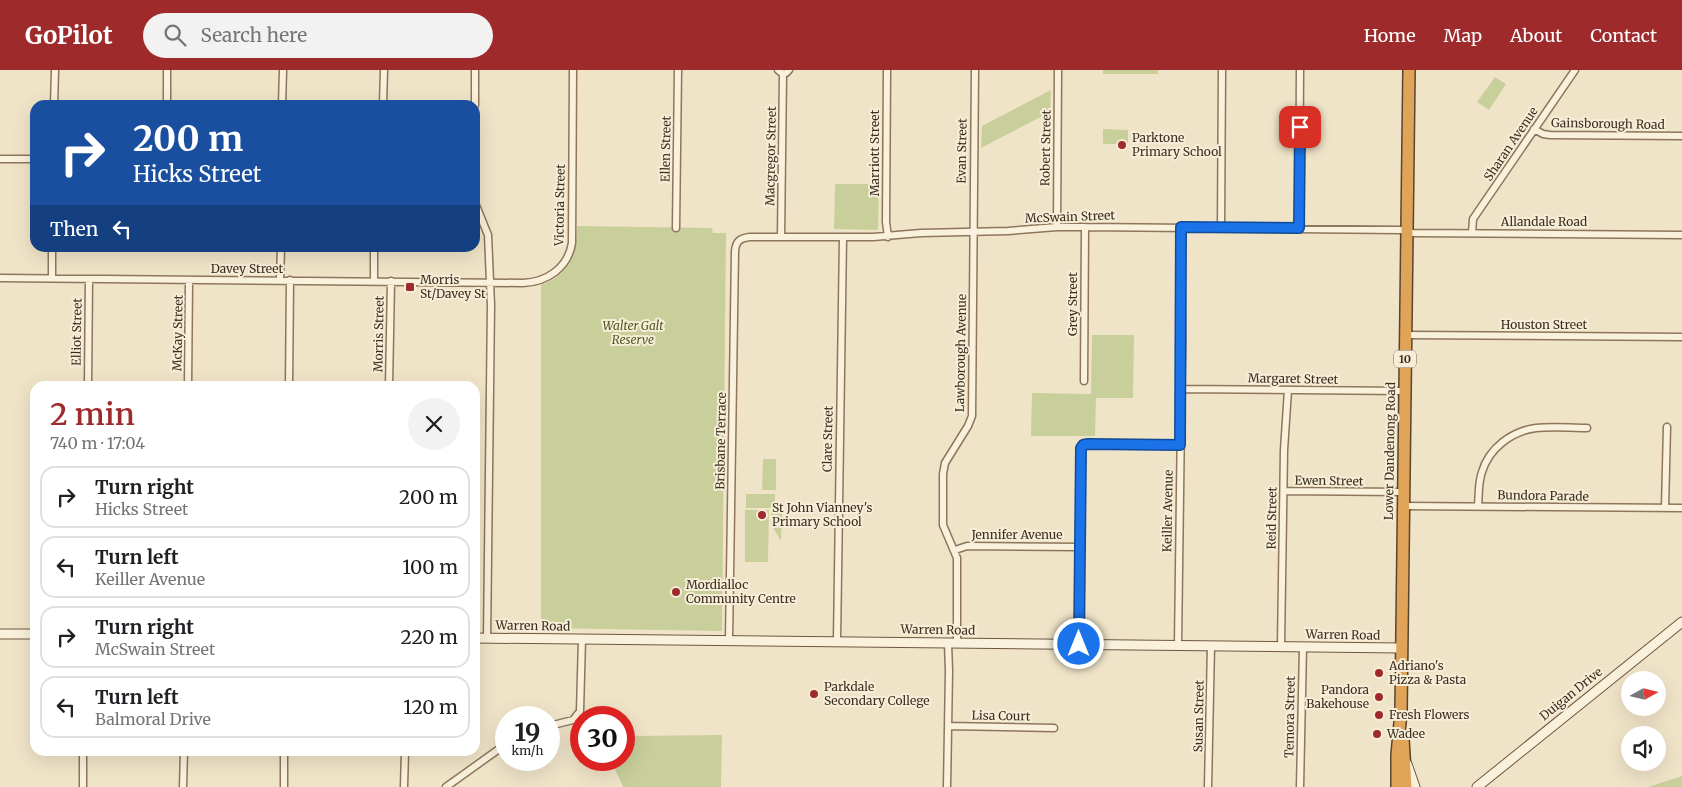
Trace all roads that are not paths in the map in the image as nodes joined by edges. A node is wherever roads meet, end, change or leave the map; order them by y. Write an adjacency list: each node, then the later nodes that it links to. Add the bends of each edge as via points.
1 (55, 70): 16 (street)
2 (167, 70): 17 (street)
3 (283, 70): 18 (street)
4 (384, 70): 19 (street)
5 (476, 70): 20 (street)
6 (573, 70): 51 (street, Victoria Street, via 570,251 561,268 546,278 529,282)
7 (678, 70): 29 (street, Ellen Street)
8 (887, 70): 38 (street, Marriott Street)
9 (974, 70): 32 (street, Evan Street)
10 (1058, 70): 27 (street, Robert Street)
11 (1222, 70): 30 (street)
12 (1300, 70): 31 (street)
13 (1409, 70): 33 (highway, Lower Dandenong Road / 10)
14 (1575, 70): 21 (street, Sharan Avenue)
15 (783, 71): 36 (street, Macgregor Street)
16 (54, 100)
17 (167, 100)
18 (282, 100)
19 (383, 100)
20 (475, 100)
21 (1534, 129): 22 (street, Gainsborough Road, via 1550,135); 34 (street, Sharan Avenue, via 1473,219)
22 (1682, 136)
23 (0, 159): 24 (street)
24 (30, 159)
25 (480, 215): 51 (street, via 487,231)
26 (1085, 226): 27 (street, McSwain Street); 28 (street, McSwain Street); 58 (street, Grey Street)
27 (1057, 227): 32 (street, McSwain Street)
28 (1181, 227): 30 (street, McSwain Street); 59 (street, Keiller Avenue)
29 (676, 228)
30 (1221, 228): 31 (street, McSwain Street)
31 (1299, 228): 33 (street, McSwain Street)
32 (973, 232): 38 (street, McSwain Street); 72 (street, Lawborough Avenue, via 972,416 945,463 943,474 943,525)
33 (1406, 232): 34 (street, Allandale Road); 52 (highway, Lower Dandenong Road / 10)
34 (1472, 233): 35 (street, Allandale Road)
35 (1682, 234)
36 (781, 237): 37 (street, McSwain Street); 39 (street, McSwain Street, via 745,237)
37 (843, 237): 38 (street, McSwain Street); 80 (street, Clare Street)
38 (888, 237)
39 (736, 243): 79 (street, Brisbane Terrace)
40 (52, 252): 44 (street)
41 (281, 252): 47 (street)
42 (374, 252): 49 (street)
43 (0, 278): 44 (street, Davey Street)
44 (52, 278): 45 (street, Davey Street)
45 (89, 279): 46 (street, Davey Street); 54 (street, Elliot Street)
46 (190, 280): 47 (street, Davey Street); 55 (street, McKay Street)
47 (280, 280): 48 (street, Davey Street)
48 (290, 280): 49 (street, Davey Street); 56 (street)
49 (374, 281): 50 (street, Davey Street)
50 (391, 281): 51 (street, Davey Street); 57 (street, Morris Street)
51 (489, 282): 77 (street)
52 (1405, 335): 53 (street, Houston Street); 61 (highway, Lower Dandenong Road / 10)
53 (1682, 337)
54 (88, 381)
55 (188, 381)
56 (289, 381)
57 (389, 381)
58 (1084, 381)
59 (1181, 389): 60 (street, Margaret Street); 64 (street, Keiller Avenue)
60 (1288, 390): 61 (street, Margaret Street); 65 (street, Reid Street)
61 (1405, 392): 66 (highway, Lower Dandenong Road / 10)
62 (1667, 427): 69 (street)
63 (1587, 428): 68 (street, via 1534,428 1505,440 1484,466)
64 (1180, 445): 71 (street, via 1083,445 1080,453); 83 (street, Keiller Avenue)
65 (1284, 491): 66 (street, Ewen Street); 85 (street, Reid Street)
66 (1403, 492): 67 (highway, Lower Dandenong Road / 10)
67 (1403, 506): 68 (street, Bundora Parade); 87 (highway, Lower Dandenong Road / 10)
68 (1478, 506): 69 (street, Bundora Parade)
69 (1665, 508): 70 (street, Bundora Parade)
70 (1682, 508)
71 (1080, 547): 72 (street, Jennifer Avenue, via 968,546); 82 (street)
72 (955, 550): 81 (street, Lawborough Avenue)
73 (1682, 622): 109 (street, Duigan Drive)
74 (0, 634): 75 (street)
75 (30, 634)
76 (480, 638): 77 (street, Warren Road)
77 (487, 638): 78 (street, Warren Road)
78 (582, 639): 79 (street, Warren Road); 89 (street, via 580,712 573,720)
79 (729, 640): 80 (street, Warren Road)
80 (837, 642): 81 (street, Warren Road)
81 (952, 643): 82 (street, Warren Road); 90 (street, Lawborough Avenue)
82 (1079, 644): 83 (street, Warren Road)
83 (1178, 645): 84 (street, Warren Road)
84 (1212, 646): 85 (street, Warren Road); 104 (street, Susan Street)
85 (1281, 646): 86 (street, Warren Road)
86 (1303, 646): 87 (street, Warren Road); 105 (street, Temora Street)
87 (1401, 648): 88 (highway, Lower Dandenong Road / 10)
88 (1400, 712): 97 (highway, Lower Dandenong Road / 10); 106 (highway, Lower Dandenong Road / 10)
89 (560, 723)
90 (948, 726): 91 (street, Lisa Court); 103 (street, Lawborough Avenue)
91 (1054, 728)
92 (495, 752): 102 (street)
93 (83, 756): 98 (street)
94 (184, 756): 99 (street)
95 (284, 756): 100 (street)
96 (405, 756): 101 (street)
97 (1406, 760): 107 (highway, Lower Dandenong Road / 10); 108 (street)
98 (82, 787)
99 (183, 787)
100 (284, 787)
101 (404, 787)
102 (446, 787)
103 (947, 787)
104 (1208, 787)
105 (1300, 787)
106 (1397, 787)
107 (1406, 787)
108 (1415, 787)
109 (1477, 787)

